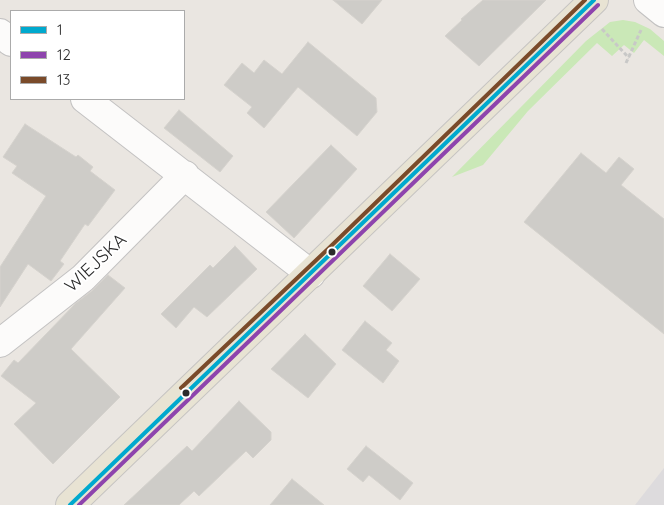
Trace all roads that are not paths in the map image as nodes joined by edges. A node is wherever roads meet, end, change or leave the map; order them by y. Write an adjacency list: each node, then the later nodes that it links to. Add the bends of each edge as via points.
1 (596, 13): 6 (main road)
2 (0, 33): 3 (street)
3 (10, 41)
4 (86, 100): 5 (street)
5 (185, 175): 6 (street); 7 (street, WIEJSKA, via 83,278)
6 (311, 274): 8 (main road)
7 (0, 344)
8 (70, 505)

